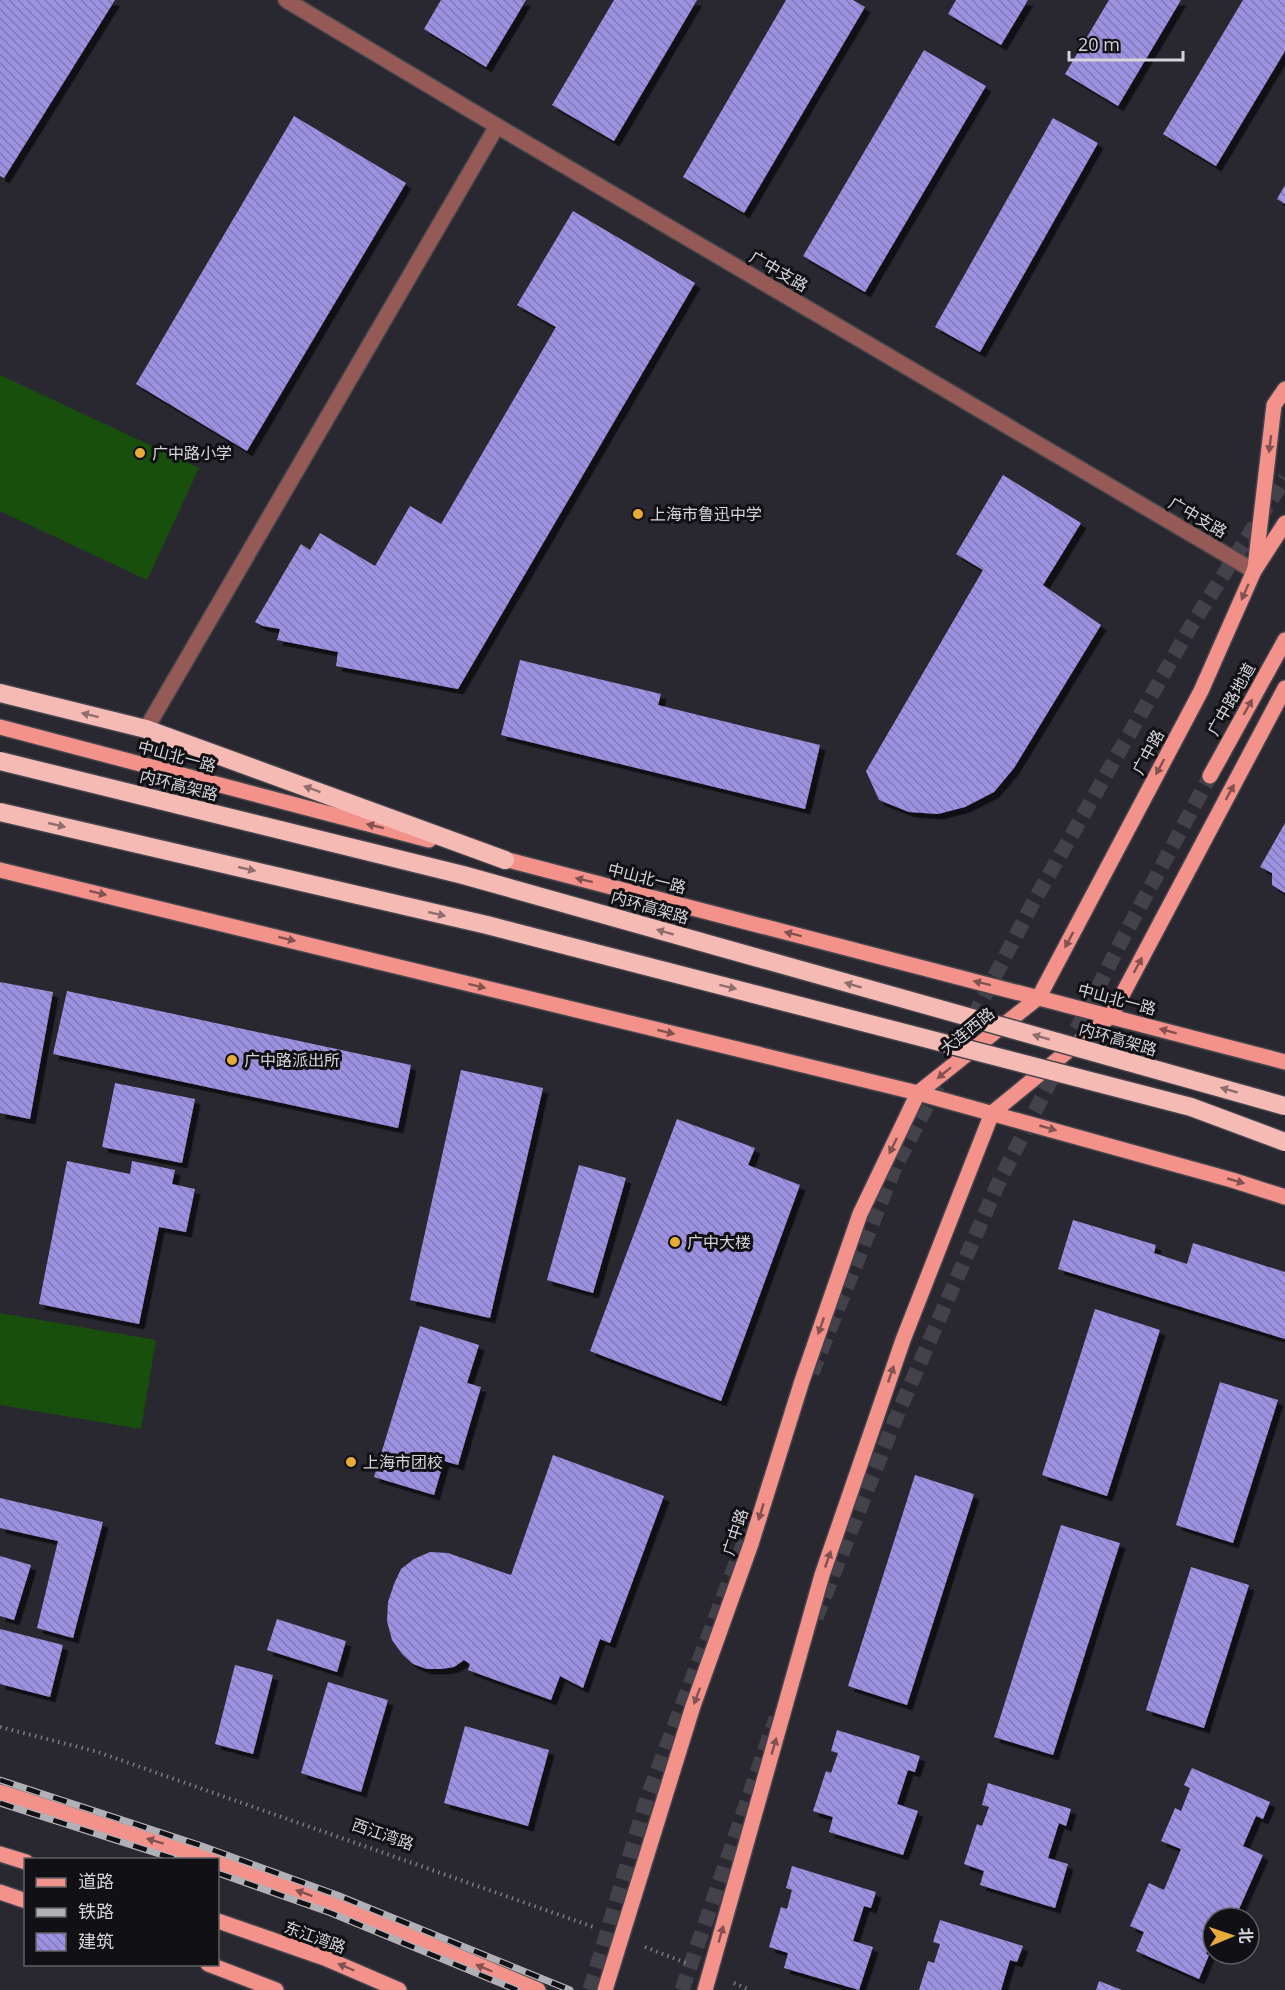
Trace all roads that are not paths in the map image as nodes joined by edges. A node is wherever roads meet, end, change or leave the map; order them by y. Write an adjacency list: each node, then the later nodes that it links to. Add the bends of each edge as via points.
1 (286, 0): 2 (street, 广中支路)
2 (497, 126): 5 (street, 广中支路); 10 (street)
3 (1285, 389): 5 (main road, one-way to 5, via 1274,405)
4 (1285, 523): 5 (main road, 广中路)
5 (1254, 571): 16 (main road, 广中路, one-way to 16, via 1201,691)
6 (1285, 640): 12 (main road, 广中路地道, one-way to 6)
7 (1285, 688): 17 (main road, one-way to 7)
8 (0, 693): 10 (highway, one-way to 8)
9 (0, 727): 14 (main road, 中山北一路, one-way to 9)
10 (146, 729): 14 (highway, one-way to 10)
11 (0, 760): 20 (highway, 内环高架路, one-way to 11, bridge, via 463,875)
12 (1210, 776)
13 (0, 812): 22 (highway, one-way to 22, bridge, via 487,925 1191,1107)
14 (505, 860): 16 (main road, 中山北一路, one-way to 14)
15 (0, 870): 19 (main road, one-way to 19)
16 (1039, 997): 17 (main road, 中山北一路); 19 (main road, 大连西路, one-way to 19)
17 (1111, 1016): 18 (main road, 中山北一路, one-way to 17); 21 (main road)
18 (1285, 1062)
19 (918, 1093): 21 (main road); 36 (main road, 广中路, one-way to 36, via 860,1214 693,1707)
20 (1285, 1106)
21 (992, 1113): 23 (main road, one-way to 23); 37 (main road, one-way to 21, via 822,1575 903,1340)
22 (1285, 1142)
23 (1285, 1197)
24 (0, 1792): 26 (main road, one-way to 24)
25 (0, 1854): 27 (main road)
26 (205, 1858)
27 (24, 1861)
28 (219, 1862): 35 (main road, one-way to 28, via 350,1911)
29 (0, 1892): 30 (main road)
30 (24, 1900)
31 (219, 1921): 34 (main road, 东江湾路, one-way to 31, via 327,1959)
32 (211, 1966): 33 (main road)
33 (276, 1990)
34 (399, 1990)
35 (538, 1990)
36 (605, 1990)
37 (705, 1990)

